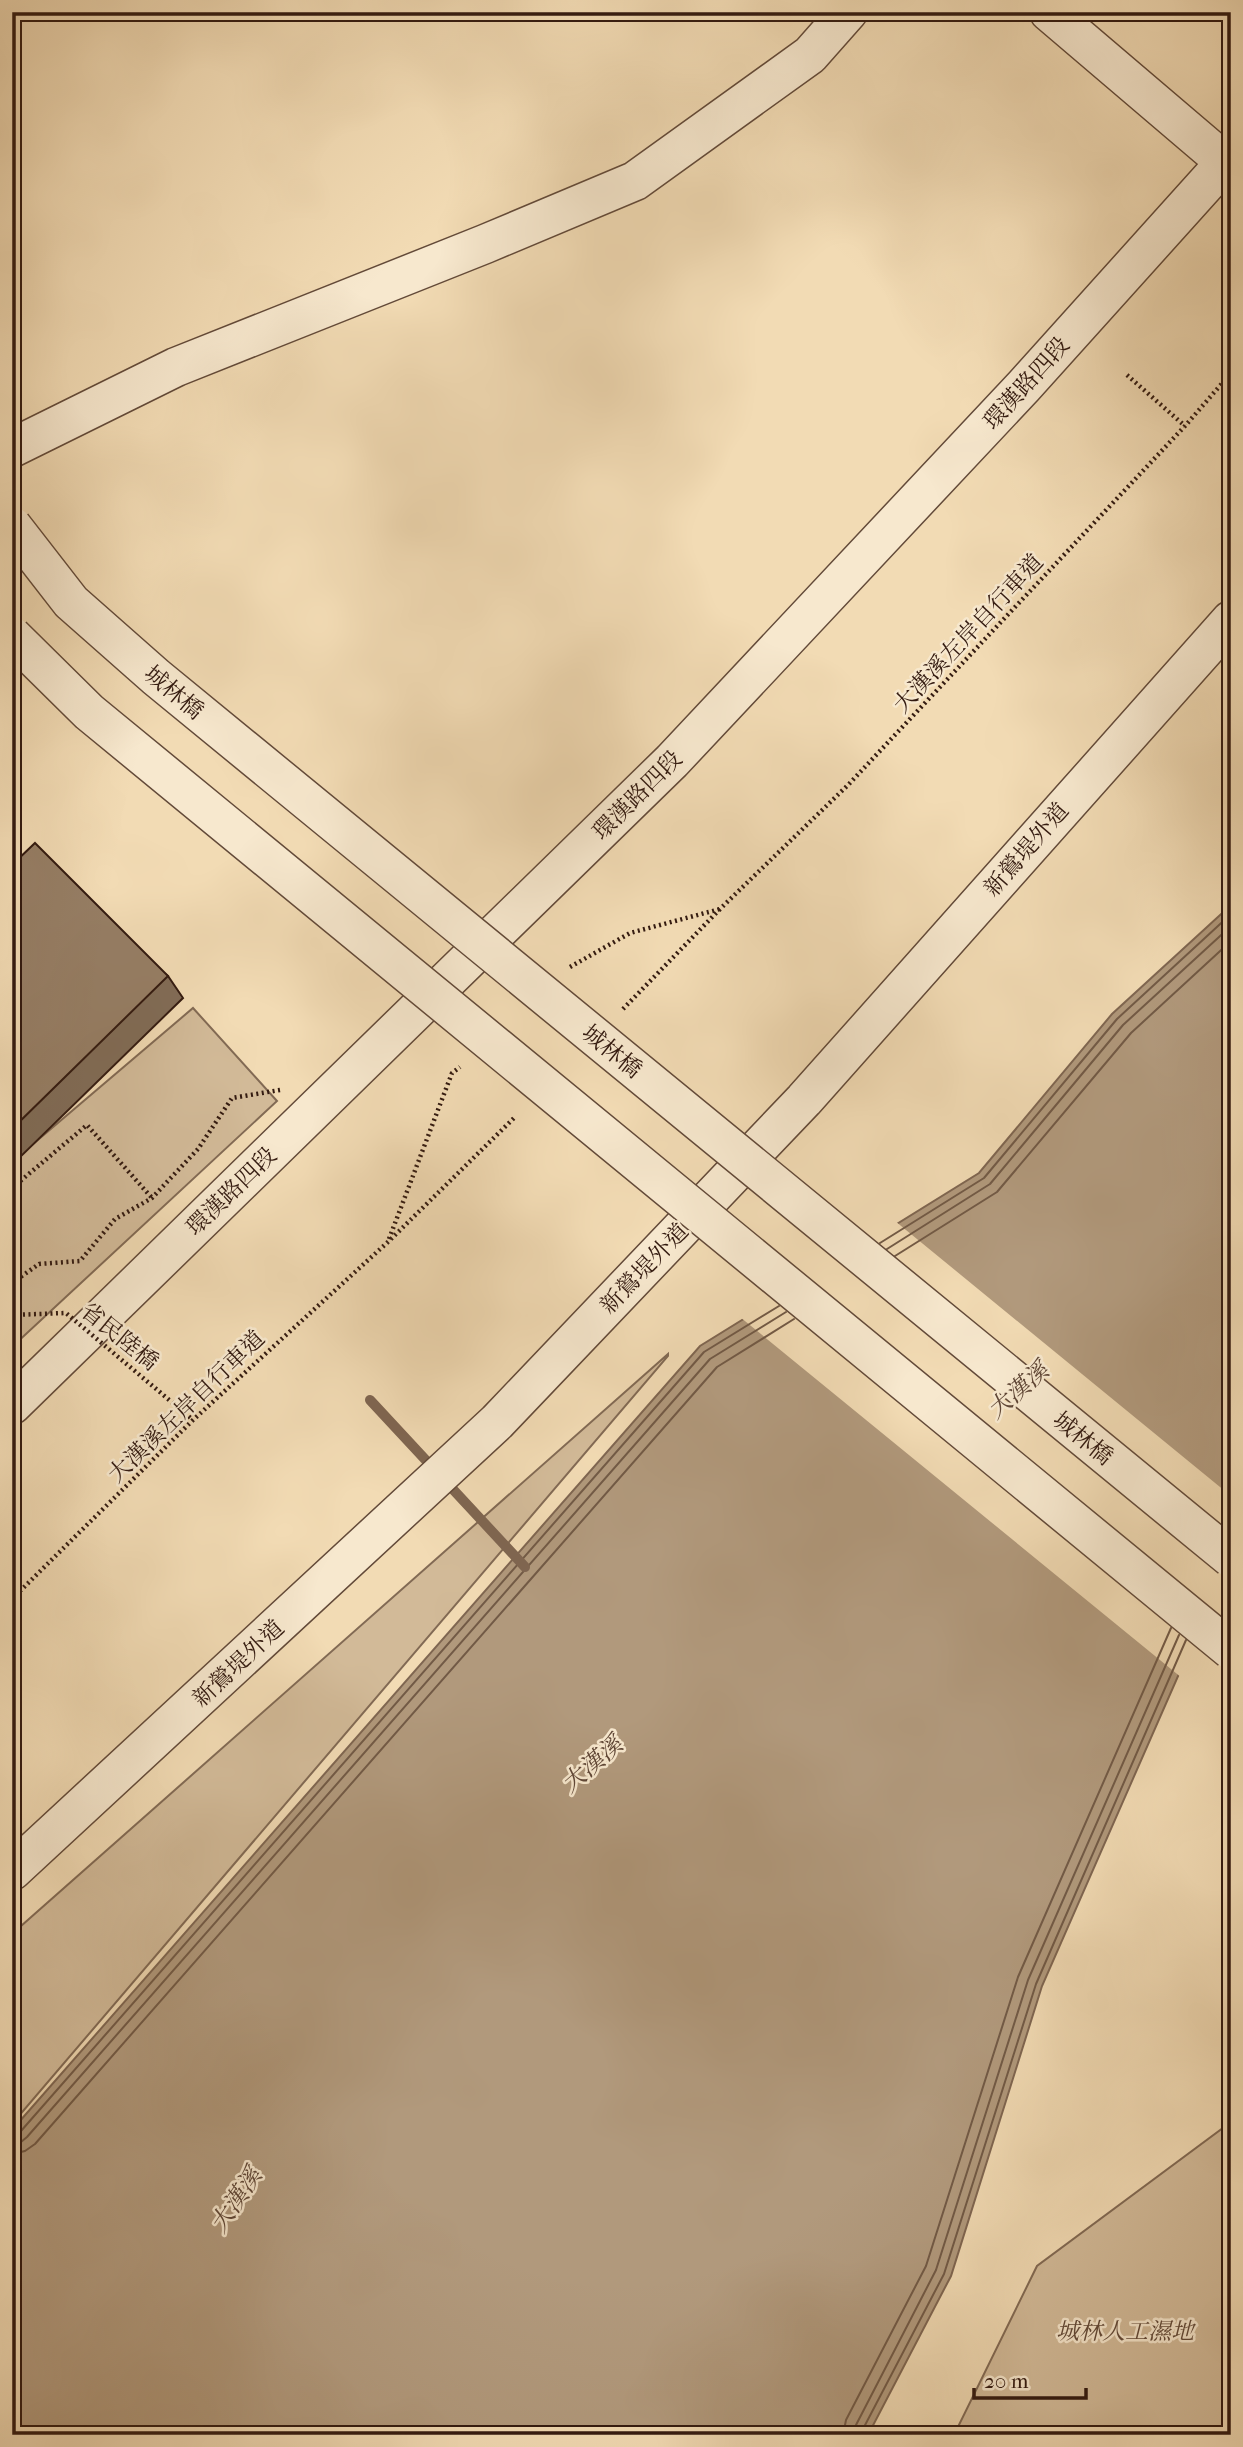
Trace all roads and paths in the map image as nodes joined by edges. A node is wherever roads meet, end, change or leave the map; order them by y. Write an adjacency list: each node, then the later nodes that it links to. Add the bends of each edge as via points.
1 (849, 12): 7 (street, via 810,55 635,180 176,367)
2 (1049, 12): 3 (street)
3 (1228, 159): 12 (street, 環漢路四段, via 1024,387 672,761)
4 (1231, 373): 6 (path, 大漢溪左岸自行車道)
5 (1126, 375): 6 (path)
6 (1185, 426): 11 (path, 大漢溪左岸自行車道, via 848,785)
7 (12, 449)
8 (12, 526): 20 (street, 城林橋, bridge, via 71,602 156,677)
9 (1231, 620): 23 (street, 新鶯堤外道, via 804,1100 496,1422)
10 (12, 636): 22 (street, bridge, via 89,712)
11 (623, 1009)
12 (321, 1102): 15 (path, via 286,1089 232,1098 198,1149); 18 (street, 環漢路四段)
13 (514, 1118): 19 (path, 大漢溪左岸自行車道)
14 (12, 1188): 15 (path, via 87,1125)
15 (152, 1198): 16 (path, via 115,1219 80,1261 39,1264)
16 (12, 1283)
17 (12, 1315): 19 (path, 省民陸橋, bridge, via 66,1314)
18 (12, 1405)
19 (193, 1420): 21 (path, 大漢溪左岸自行車道)
20 (1231, 1558)
21 (12, 1599)
22 (1231, 1650)
23 (12, 1871)

